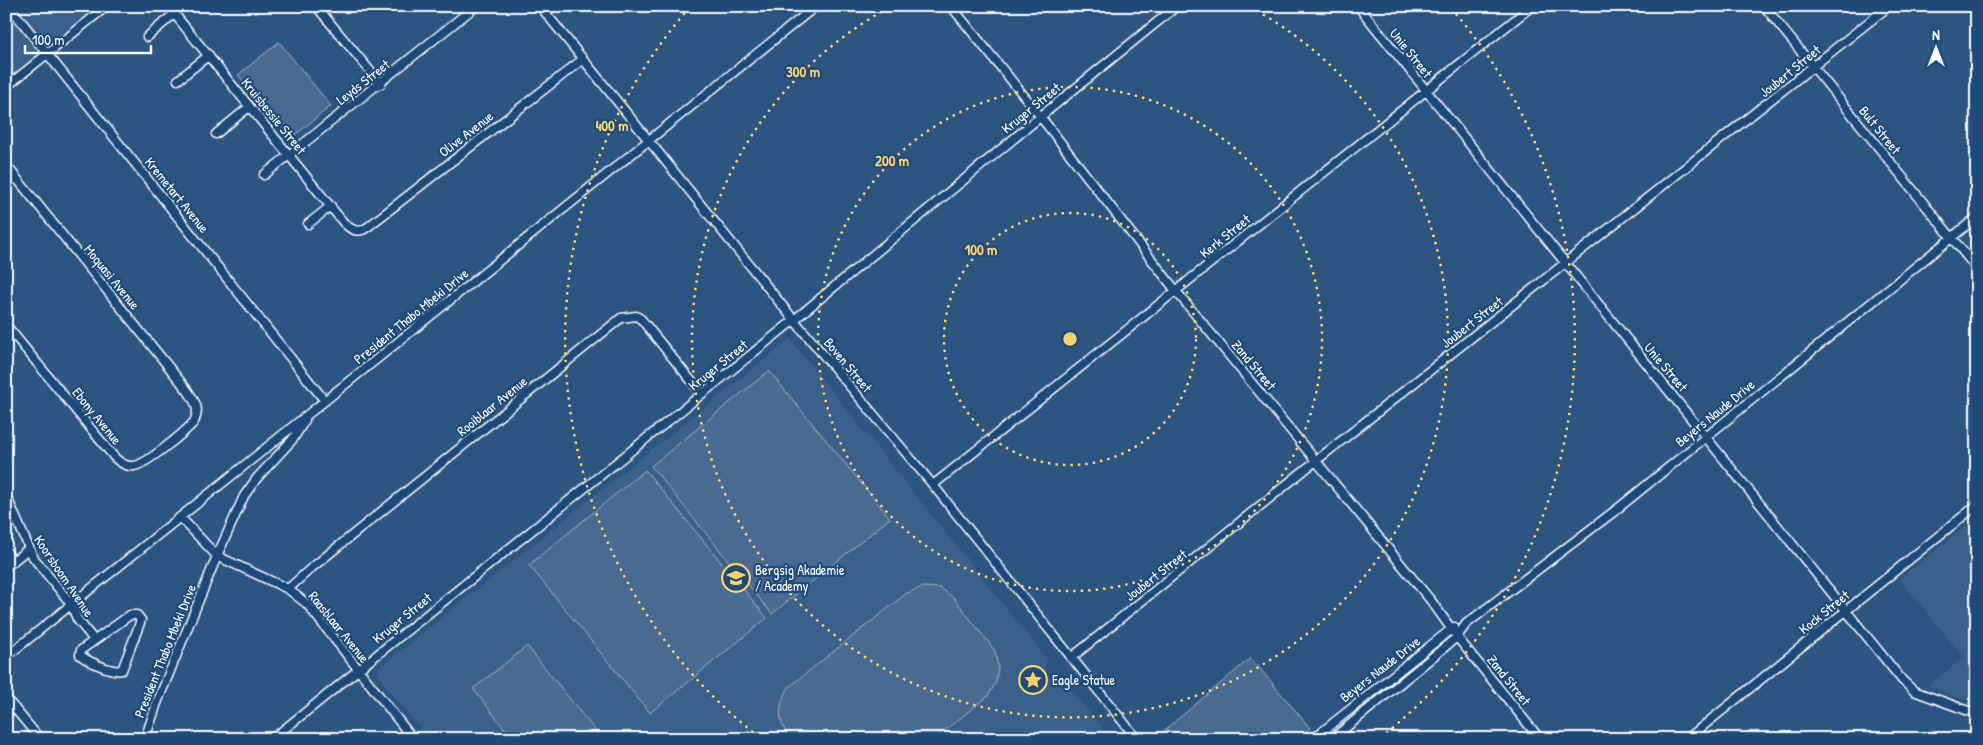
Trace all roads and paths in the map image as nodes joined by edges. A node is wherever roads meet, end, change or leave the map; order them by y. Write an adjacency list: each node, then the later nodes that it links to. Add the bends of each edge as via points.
1 (9, 6): 16 (street, Kremetart Avenue)
2 (107, 6): 16 (street)
3 (168, 6): 14 (street, Kruisbessie Street)
4 (316, 6): 21 (street)
5 (476, 6): 21 (street, Leyds Street)
6 (540, 6): 18 (street, Boven Street)
7 (816, 6): 27 (street, President Thabo Mbeki Drive)
8 (950, 6): 25 (street, Zand Street)
9 (1177, 6): 25 (street, Kruger Street)
10 (1358, 6): 23 (street, Unie Street)
11 (1532, 6): 23 (street, Kerk Street)
12 (1764, 6): 19 (street, Bult Street)
13 (1890, 6): 19 (street, Joubert Street)
14 (174, 14): 15 (street); 17 (street, Kruisbessie Street)
15 (147, 37)
16 (48, 54): 22 (street); 44 (street, Kremetart Avenue)
17 (209, 55): 20 (street); 24 (street, Kruisbessie Street)
18 (583, 59): 27 (street, Boven Street); 36 (street, Olive Avenue)
19 (1814, 68): 37 (street, Bult Street); 38 (street, Joubert Street)
20 (178, 80)
21 (381, 84): 28 (street, Leyds Street)
22 (6, 87)
23 (1426, 92): 38 (street, Unie Street); 40 (street, Kerk Street)
24 (249, 107): 26 (street); 28 (street, Kruisbessie Street)
25 (1040, 116): 40 (street, Zand Street); 41 (street, Kruger Street)
26 (216, 134)
27 (649, 141): 41 (street, Boven Street); 44 (street, President Thabo Mbeki Drive)
28 (289, 155): 30 (street, Leyds Street); 33 (street, Kruisbessie Street)
29 (6, 165): 31 (street, Moquasi Avenue)
30 (264, 176)
31 (16, 177): 32 (street); 45 (street, Moquasi Avenue)
32 (6, 185)
33 (331, 206): 35 (street); 36 (street, Kruisbessie Street, via 348,228 355,232)
34 (1977, 217): 37 (street, Beyers Naude Drive)
35 (308, 224)
36 (365, 230)
37 (1951, 237): 39 (street, Bult Street); 47 (street, Beyers Naude Drive)
38 (1565, 265): 47 (street, Unie Street); 48 (street, Joubert Street)
39 (1977, 268)
40 (1176, 291): 48 (street, Zand Street); 49 (street, Kerk Street)
41 (794, 320): 43 (street, Kruger Street); 49 (street, Boven Street)
42 (6, 325): 45 (street, Ebony Avenue, via 114,457 125,465 132,467 147,461 189,427 197,416)
43 (702, 394): 57 (street, Rooiblaar Avenue, via 641,319 636,316 621,318); 66 (street, Kruger Street)
44 (325, 401): 46 (street, President Thabo Mbeki Drive)
45 (198, 406)
46 (309, 414): 52 (street); 55 (street, President Thabo Mbeki Drive, via 293,439 256,478 244,496)
47 (1706, 436): 59 (street, Unie Street); 60 (street, Beyers Naude Drive, via 1616,510)
48 (1317, 461): 61 (street, Zand Street); 65 (street, Joubert Street)
49 (932, 485): 65 (street, Boven Street)
50 (6, 495): 53 (street, Koorsboom Avenue)
51 (1977, 505): 59 (street, Kock Street)
52 (180, 516): 55 (street, Raasblaar Avenue); 58 (street)
53 (28, 549): 56 (street); 58 (street, Koorsboom Avenue)
54 (6, 551): 56 (street)
55 (217, 556): 57 (street, Raasblaar Avenue); 71 (street, President Thabo Mbeki Drive)
56 (9, 564)
57 (288, 590): 66 (street, Raasblaar Avenue, via 307,604)
58 (71, 604): 63 (street, Koorsboom Avenue, via 77,619); 64 (street)
59 (1846, 611): 68 (street, Unie Street, via 1902,680 1914,690); 78 (street, Kock Street)
60 (1466, 624): 61 (street, Beyers Naude Drive); 62 (street, Beyers Naude Drive)
61 (1451, 628): 62 (street, Zand Street); 75 (street, Beyers Naude Drive)
62 (1457, 637): 76 (street, Beyers Naude Drive); 77 (street, Zand Street)
63 (94, 640): 63 (street, via 130,615 139,617 139,626 122,670 116,671 80,655 80,650)
64 (6, 658)
65 (1071, 658): 74 (street, Boven Street)
66 (358, 669): 69 (street, Kruger Street); 73 (street, Raasblaar Avenue)
67 (6, 698): 70 (street)
68 (1977, 714)
69 (281, 736): 72 (street, Kruger Street)
70 (40, 739)
71 (145, 739)
72 (272, 739)
73 (413, 739)
74 (1137, 739)
75 (1313, 739)
76 (1332, 739)
77 (1540, 739)
78 (1687, 739)

